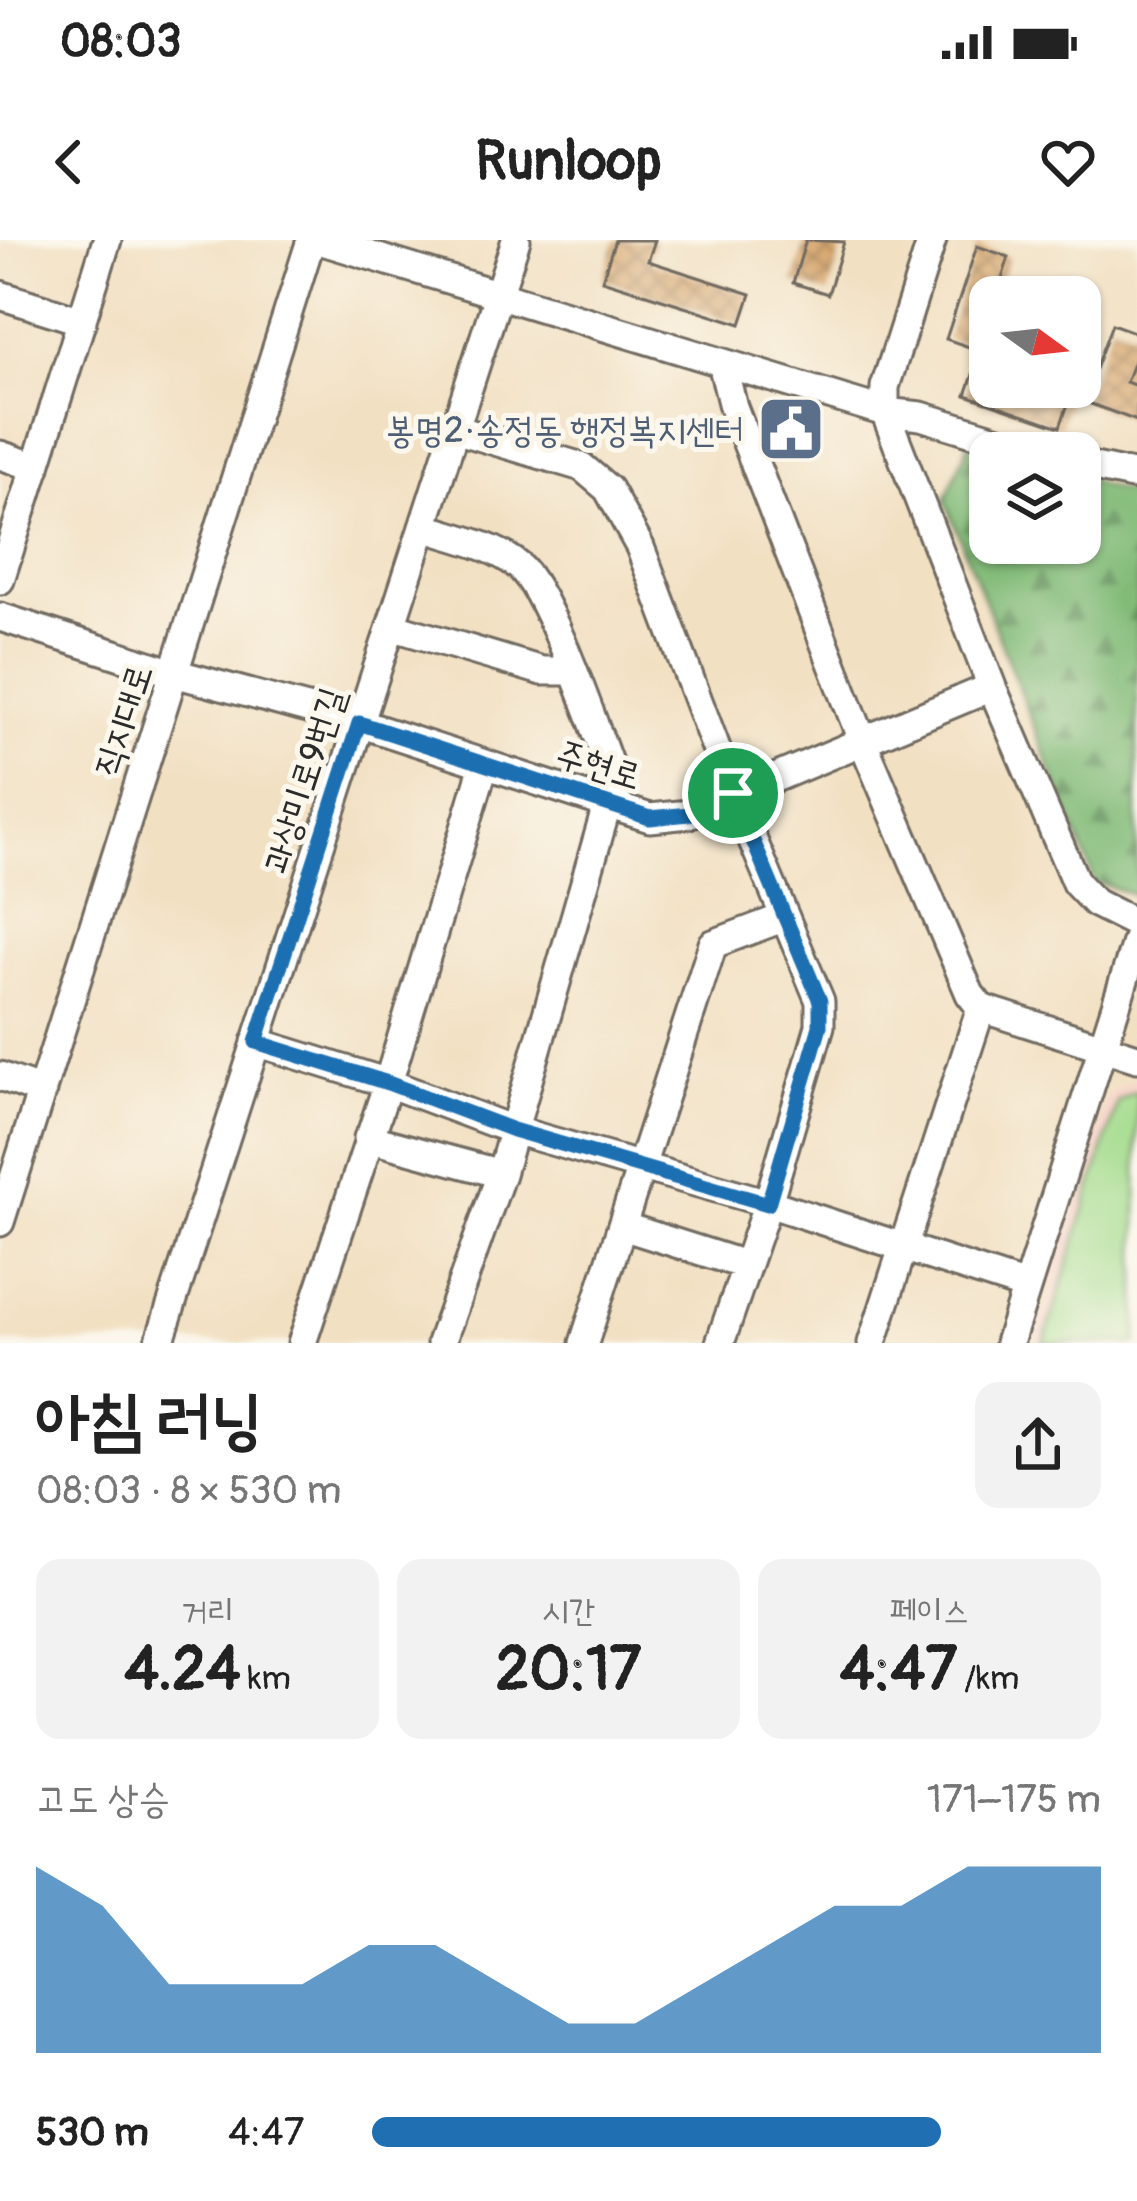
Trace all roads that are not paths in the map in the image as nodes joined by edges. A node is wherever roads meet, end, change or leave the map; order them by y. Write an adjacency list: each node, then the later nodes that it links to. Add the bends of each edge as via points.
1 (107, 240): 7 (street)
2 (315, 240): 6 (street); 21 (street, 직지대로)
3 (516, 240): 6 (street, 과상미로9번길)
4 (932, 240): 9 (street)
5 (0, 295): 7 (street)
6 (499, 295): 8 (street); 10 (street, 과상미로9번길)
7 (82, 321): 13 (street)
8 (722, 363): 9 (street); 24 (street)
9 (885, 412): 11 (street); 22 (street)
10 (455, 429): 16 (street, 과상미로9번길); 26 (street, via 582,467 608,489 640,547)
11 (973, 432)
12 (0, 455): 13 (street)
13 (36, 467): 17 (street)
14 (1101, 468): 15 (street)
15 (1137, 476)
16 (423, 527): 19 (street, 과상미로9번길); 20 (street, via 518,566 541,595)
17 (0, 580)
18 (0, 616): 21 (street, 주현로)
19 (391, 626): 20 (street, via 542,671); 23 (street, 과상미로9번길)
20 (571, 671): 27 (street, via 618,789)
21 (174, 673): 23 (street, 주현로); 37 (street, 직지대로)
22 (992, 687): 24 (street, 주현로); 29 (street, via 1076,883 1095,903)
23 (359, 723): 25 (street, 주현로); 32 (street, 과상미로9번길)
24 (862, 740): 26 (street, 주현로); 31 (street)
25 (484, 765): 27 (street, 주현로); 36 (street)
26 (733, 793): 27 (street, 주현로, via 689,814 650,818); 28 (street)
27 (607, 806): 38 (street)
28 (785, 917): 40 (street, via 713,944); 42 (street, via 820,1001 820,1026)
29 (1137, 924)
30 (1137, 939): 33 (street)
31 (981, 1009): 33 (street); 45 (street)
32 (256, 1042): 36 (street); 48 (street, 과상미로9번길)
33 (1102, 1047): 34 (street); 47 (street)
34 (1137, 1058)
35 (0, 1076): 37 (street)
36 (388, 1083): 38 (street); 39 (street)
37 (42, 1091): 43 (street, 직지대로)
38 (513, 1130): 40 (street); 41 (street)
39 (368, 1138): 41 (street); 49 (street)
40 (643, 1166): 42 (street); 44 (street)
41 (501, 1174): 50 (street)
42 (768, 1204): 45 (street); 46 (street)
43 (0, 1222)
44 (622, 1226): 46 (street); 51 (street)
45 (903, 1248): 47 (street); 53 (street)
46 (745, 1265): 52 (street)
47 (1026, 1287): 54 (street)
48 (159, 1343)
49 (302, 1343)
50 (441, 1343)
51 (584, 1343)
52 (720, 1343)
53 (872, 1343)
54 (1009, 1343)

